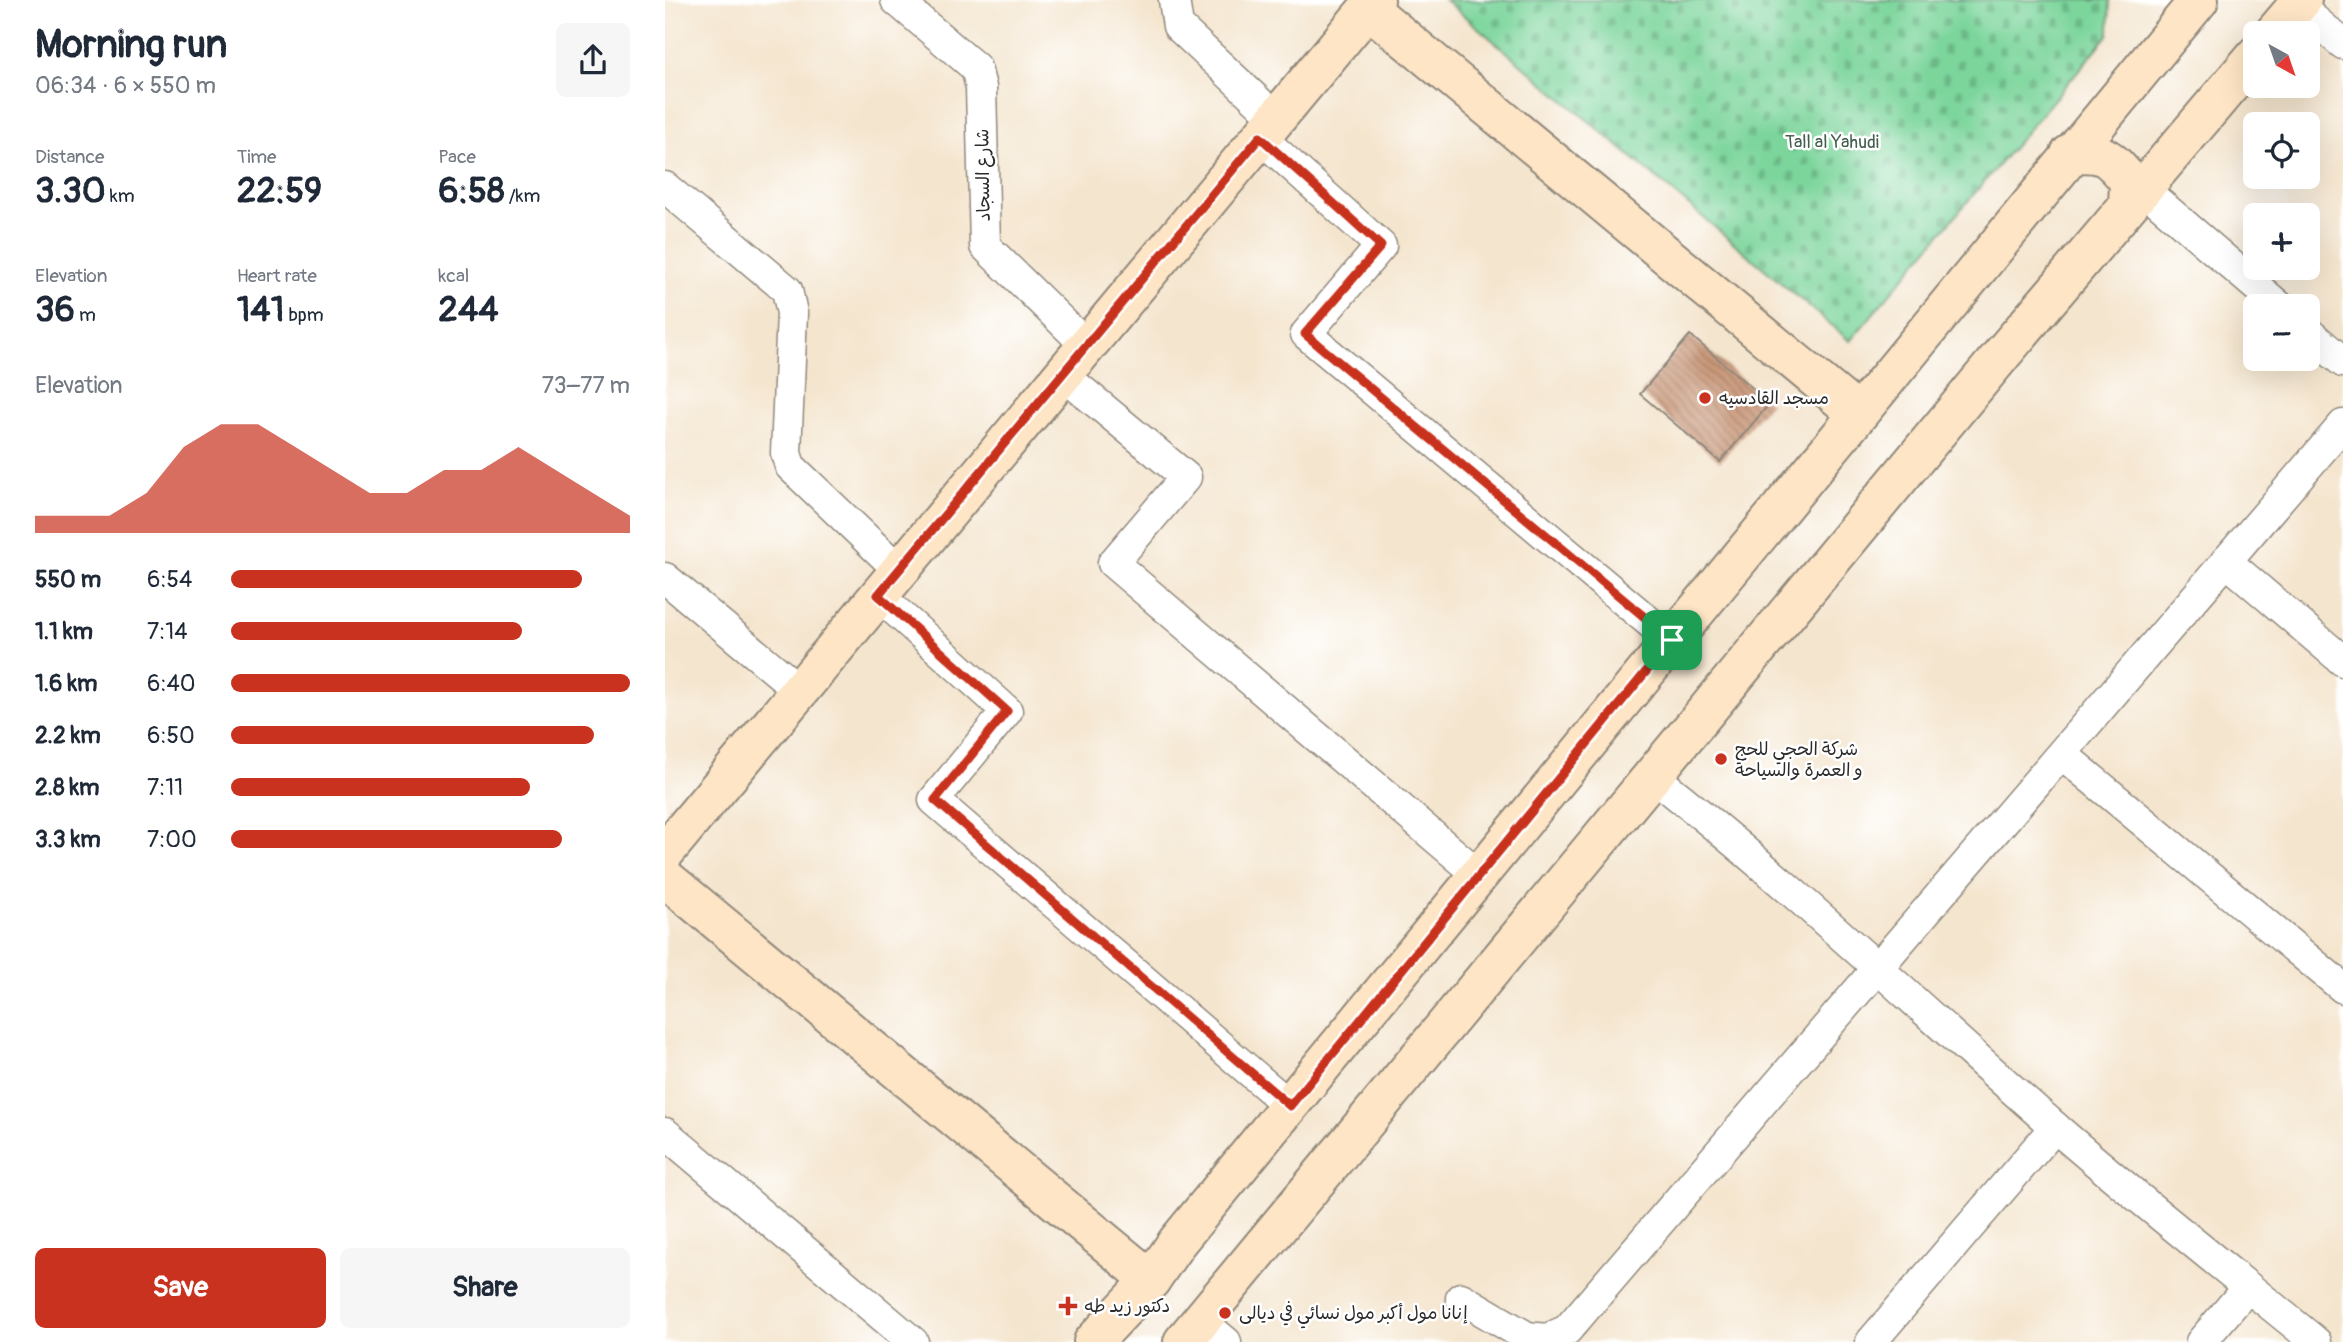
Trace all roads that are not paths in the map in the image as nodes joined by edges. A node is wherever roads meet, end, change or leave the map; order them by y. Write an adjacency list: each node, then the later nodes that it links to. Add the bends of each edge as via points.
1 (897, 0): 14 (street, شارع السجاد, via 976,68 981,87 985,246)
2 (1174, 0): 8 (street, via 1178,26)
3 (2199, 0): 9 (main road)
4 (1371, 4): 8 (main road); 16 (main road)
5 (2291, 13): 6 (street)
6 (2343, 44)
7 (2243, 70): 11 (main road)
8 (1268, 127): 14 (main road); 21 (street, via 1381,246 1305,334)
9 (2070, 154): 11 (main road, via 2096,152 2113,161); 16 (main road)
10 (665, 187): 20 (street, via 787,290 792,313 786,453 790,466)
11 (2136, 197): 12 (street); 25 (main road)
12 (2263, 294)
13 (2320, 342): 15 (street)
14 (1074, 360): 20 (main road); 27 (street, شارع السجاد, via 1186,477 1113,563)
15 (2343, 362)
16 (1857, 413): 21 (main road)
17 (2343, 425): 18 (street)
18 (2227, 561): 22 (street); 24 (street)
19 (665, 578): 23 (street)
20 (888, 582): 23 (main road); 31 (street, via 1007,711 935,800)
21 (1672, 640): 27 (main road)
22 (2343, 661)
23 (799, 690): 26 (main road)
24 (2063, 755): 29 (street); 30 (street)
25 (1653, 776): 29 (street); 37 (main road)
26 (665, 852)
27 (1479, 875): 31 (main road)
28 (665, 878): 34 (main road)
29 (1880, 968): 32 (street); 36 (street, via 1567,1330 1547,1339 1527,1337)
30 (2343, 988)
31 (1290, 1106): 34 (main road)
32 (2056, 1127): 35 (street); 40 (street)
33 (665, 1133): 38 (street)
34 (1151, 1280): 39 (main road)
35 (2248, 1287): 41 (street); 42 (street)
36 (1461, 1298)
37 (1203, 1335)
38 (913, 1342)
39 (1093, 1342)
40 (1871, 1342)
41 (2201, 1342)
42 (2316, 1342)

